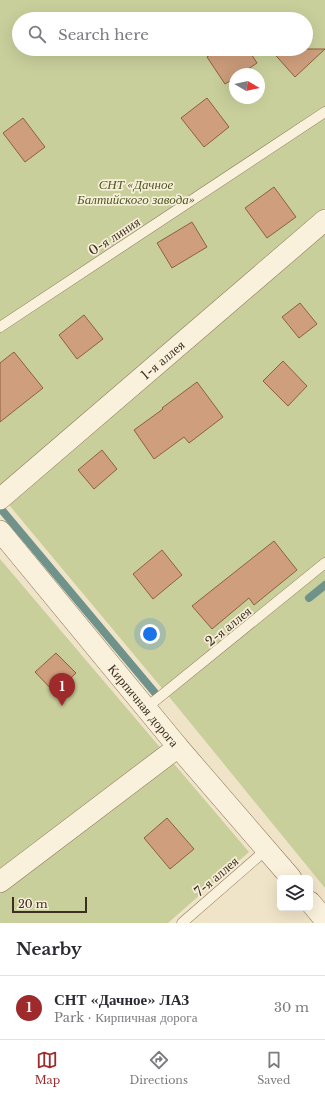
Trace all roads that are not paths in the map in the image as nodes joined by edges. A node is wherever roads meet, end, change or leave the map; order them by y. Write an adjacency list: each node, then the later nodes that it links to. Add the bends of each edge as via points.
1 (325, 112): 3 (lane, 0-я линия)
2 (325, 220): 4 (street, 1-я аллея)
3 (0, 327)
4 (0, 499)
5 (0, 531): 7 (street, Кирпичная дорога)
6 (325, 563): 7 (lane, 2-я аллея)
7 (146, 708): 8 (street, Кирпичная дорога)
8 (178, 747): 9 (street, Кирпичная дорога); 11 (street)
9 (267, 850): 10 (street, Кирпичная дорога); 14 (lane, 7-я аллея)
10 (288, 875)
11 (0, 882)
12 (313, 906): 13 (street)
13 (325, 920)
14 (182, 923)

